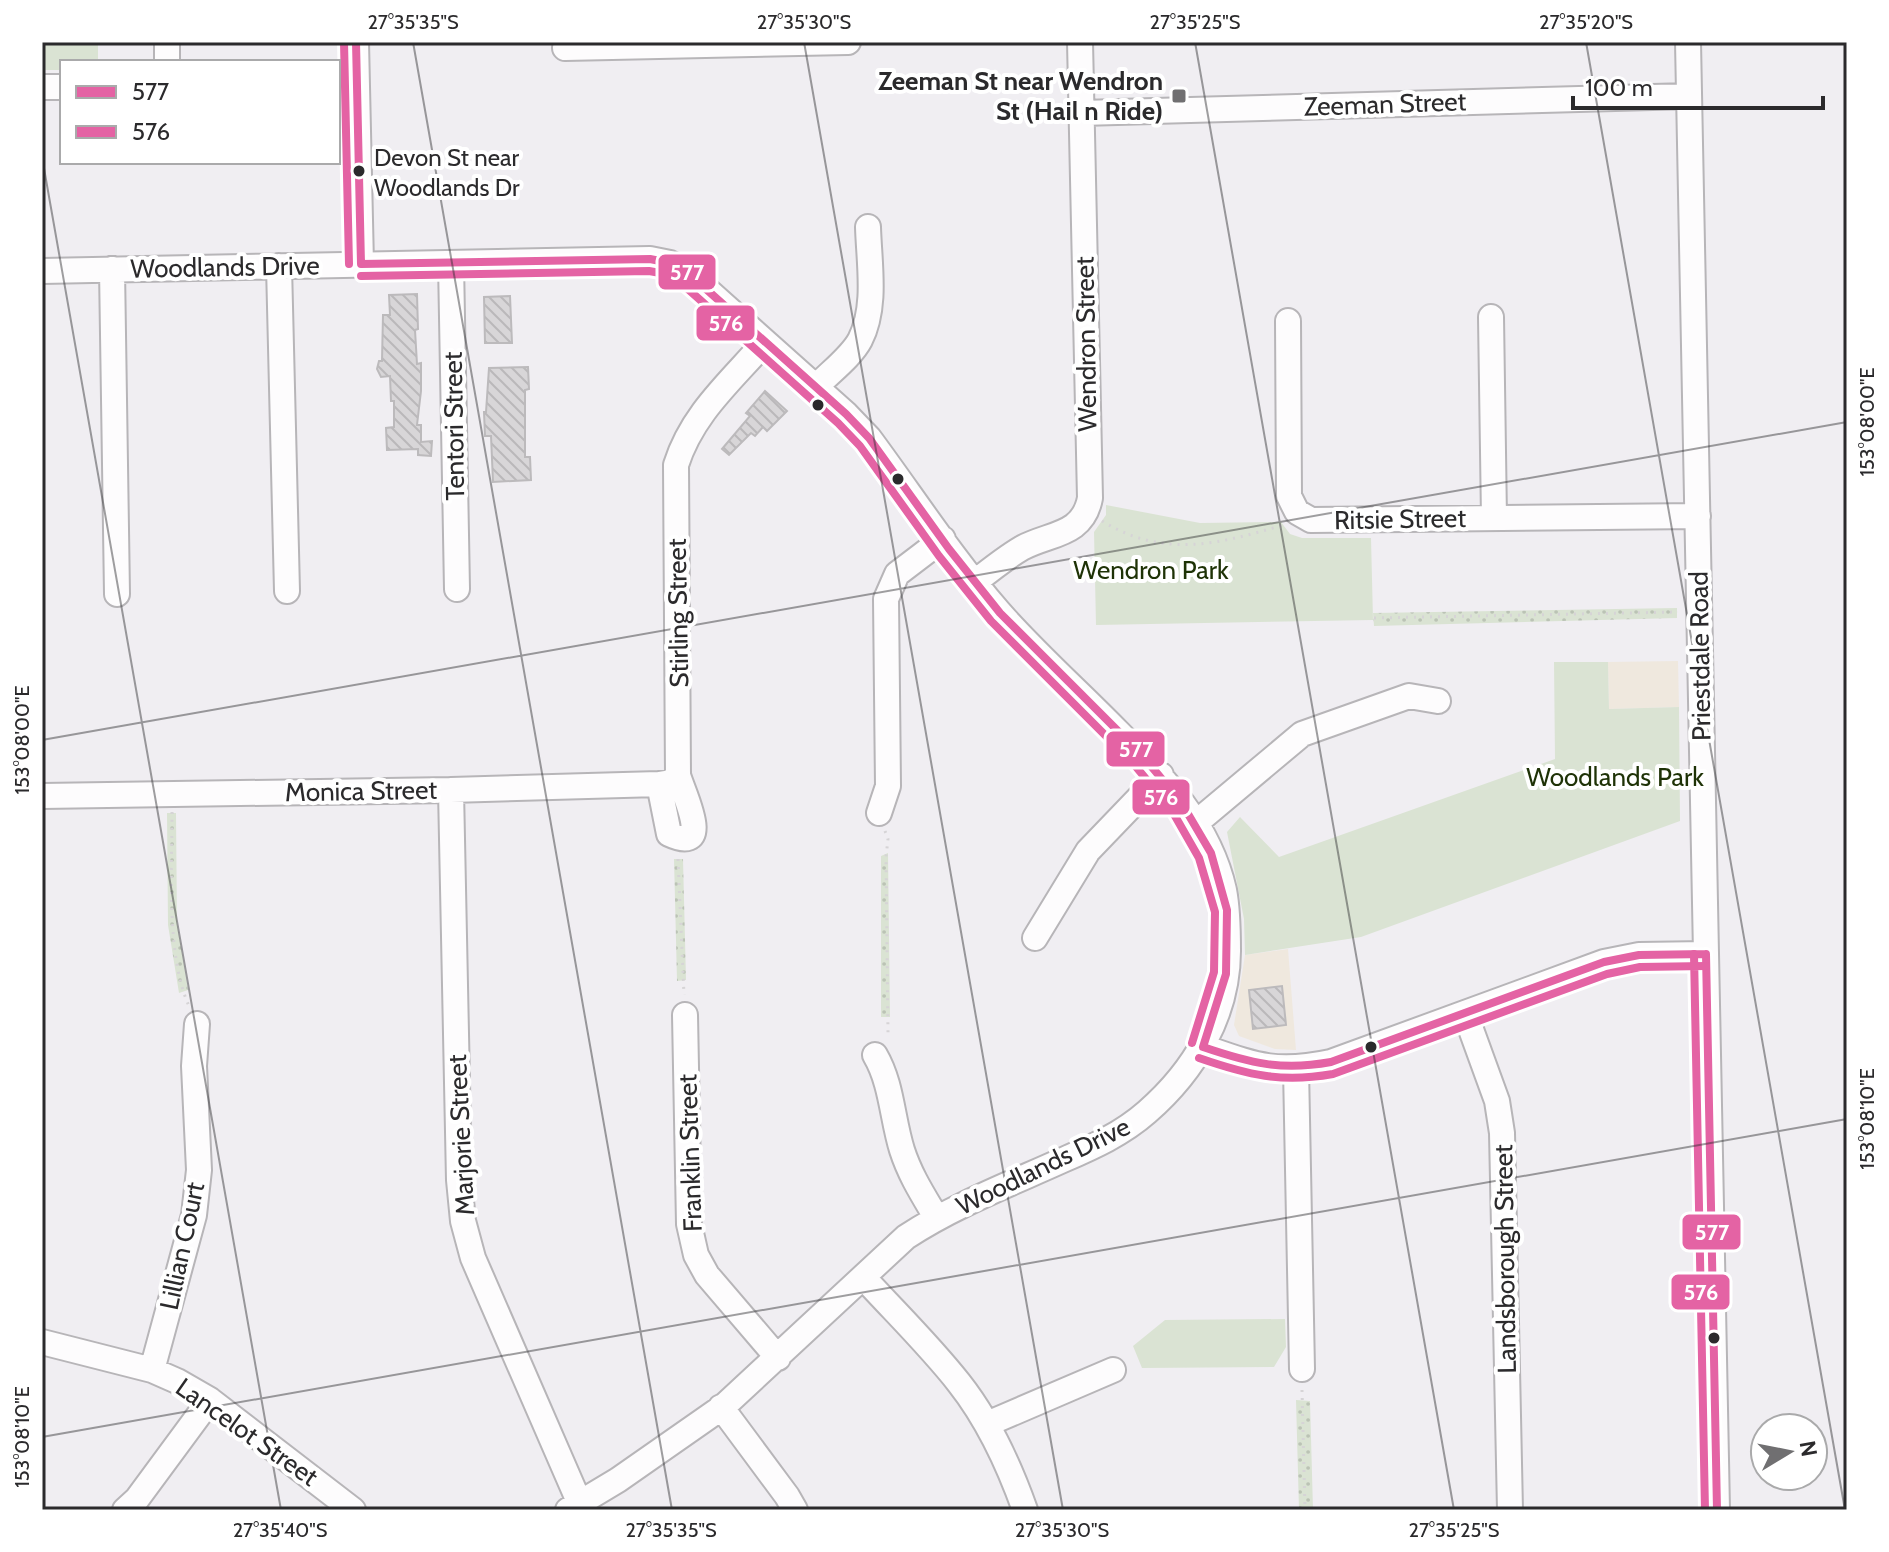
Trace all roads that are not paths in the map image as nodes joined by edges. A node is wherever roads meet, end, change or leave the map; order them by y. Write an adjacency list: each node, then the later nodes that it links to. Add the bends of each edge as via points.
1 (356, 42): 7 (street)
2 (848, 42): 5 (street)
3 (1080, 42): 8 (street, Wendron Street)
4 (1688, 42): 6 (street, Priestdale Road)
5 (565, 48)
6 (1689, 96): 8 (street, Zeeman Street); 19 (street, Priestdale Road)
7 (348, 111): 11 (street)
8 (1081, 113): 22 (street, Wendron Street, via 1090,498 1084,518 1072,528 1025,547)
9 (868, 227): 18 (street, via 867,321 859,343)
10 (451, 263): 11 (street, Woodlands Drive); 17 (street, Woodlands Drive, via 670,263 687,272); 23 (street, Tentori Street)
11 (361, 264): 12 (street, Woodlands Drive)
12 (279, 266): 13 (street, Woodlands Drive); 24 (street)
13 (112, 269): 14 (street, Woodlands Drive); 25 (street)
14 (42, 271)
15 (1491, 317): 20 (street)
16 (1288, 321): 20 (street, Ritsie Street, via 1289,496 1299,513 1311,520)
17 (764, 343): 18 (street, Woodlands Drive); 28 (street, Stirling Street, via 697,419 676,465)
18 (816, 387): 21 (street, Woodlands Drive, via 869,438)
19 (1698, 516): 20 (street, Ritsie Street); 35 (street, Priestdale Road)
20 (1494, 518)
21 (943, 539): 22 (street, Woodlands Drive); 31 (street, via 897,574 886,599 888,786)
22 (975, 582): 27 (street, Woodlands Drive)
23 (457, 589)
24 (287, 591)
25 (117, 594)
26 (1438, 701): 32 (street, via 1409,696 1302,734)
27 (1161, 775): 32 (street, Woodlands Drive); 34 (street, via 1088,851)
28 (669, 780): 29 (street, Monica Street); 33 (street, Stirling Street, via 669,834)
29 (451, 790): 30 (street, Monica Street); 52 (street, Marjorie Street, via 463,1221 473,1258)
30 (42, 796)
31 (879, 813)
32 (1197, 822): 39 (street, Woodlands Drive, via 1224,891 1228,925 1228,966)
33 (677, 838)
34 (1035, 938)
35 (1706, 954): 36 (street, via 1639,955 1604,962); 58 (street, Priestdale Road)
36 (1465, 1013): 41 (street, via 1331,1062); 57 (street, Landsborough Street, via 1497,1101 1502,1133)
37 (685, 1015): 45 (street, Franklin Street, via 689,1224 696,1255)
38 (197, 1024): 47 (street, Lillian Court, via 199,1170 194,1215)
39 (1203, 1047): 41 (street, via 1270,1068); 42 (street, Woodlands Drive, via 1179,1081 1125,1129)
40 (875, 1055): 42 (street, via 886,1074 907,1164)
41 (1296, 1069): 46 (street)
42 (936, 1217): 43 (street, Woodlands Drive)
43 (863, 1277): 45 (street, Woodlands Drive); 51 (street, via 959,1383)
44 (42, 1342): 47 (street, Lancelot Street)
45 (778, 1358): 50 (street, Woodlands Drive)
46 (1302, 1369)
47 (152, 1370): 49 (street, Lancelot Street)
48 (1113, 1370): 51 (street)
49 (210, 1400): 53 (street); 54 (street, Lancelot Street)
50 (721, 1407): 52 (street, Woodlands Drive); 55 (street)
51 (987, 1424): 56 (street)
52 (574, 1507)
53 (125, 1510)
54 (353, 1510)
55 (795, 1510)
56 (1025, 1510)
57 (1510, 1510)
58 (1717, 1510)

